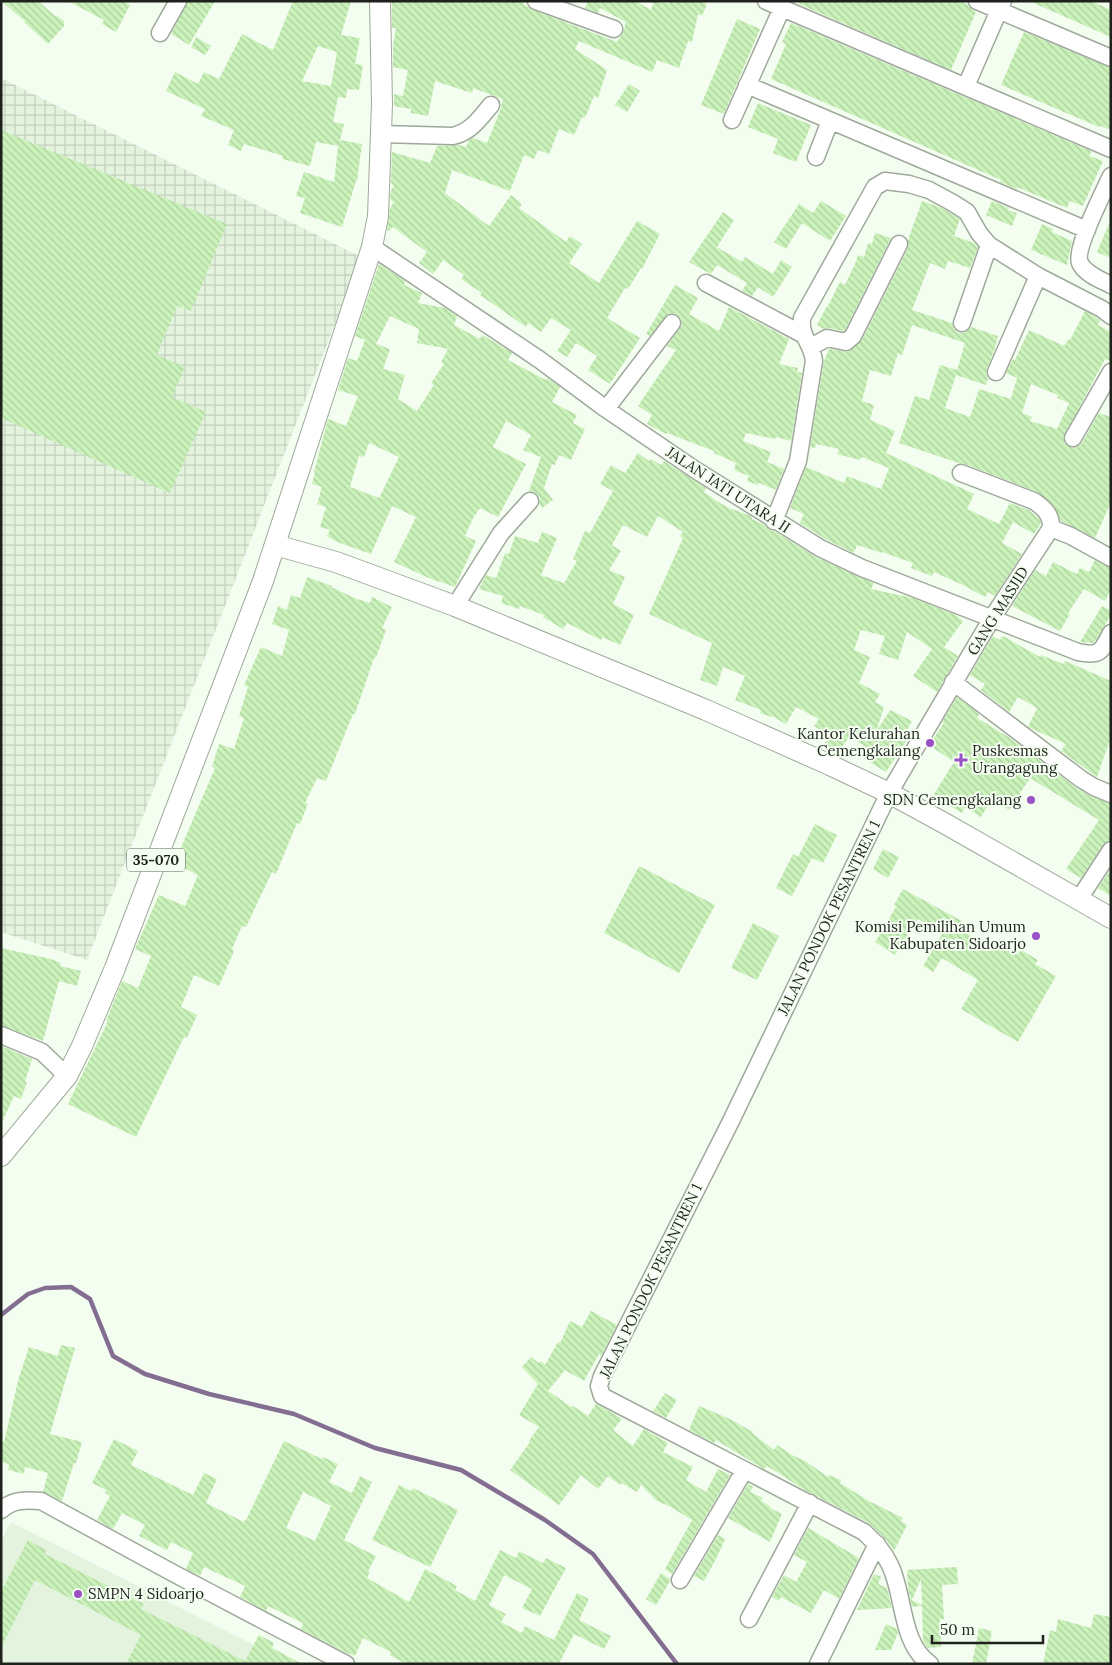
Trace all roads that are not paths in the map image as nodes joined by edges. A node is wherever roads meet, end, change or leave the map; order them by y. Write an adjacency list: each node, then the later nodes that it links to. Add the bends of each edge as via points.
1 (178, 1): 9 (street)
2 (380, 1): 16 (main road)
3 (536, 1): 8 (street)
4 (766, 1): 7 (street)
5 (977, 1): 6 (street)
6 (1001, 6): 10 (street); 12 (street)
7 (782, 8): 11 (street); 12 (street)
8 (614, 29)
9 (160, 32)
10 (1111, 58)
11 (747, 85): 14 (street); 15 (street)
12 (966, 86): 17 (street)
13 (492, 104): 16 (street, via 471,129 462,134)
14 (732, 120)
15 (830, 121): 18 (street); 20 (street)
16 (381, 134): 23 (main road, via 378,216)
17 (1111, 149)
18 (816, 156)
19 (1111, 176): 20 (street)
20 (1087, 230): 26 (street, via 1078,252 1078,261 1083,268)
21 (899, 244): 30 (street, via 854,336 846,342 827,338)
22 (990, 245): 24 (street); 29 (street); 30 (street, via 967,212 953,202 909,184 879,183 802,318 801,327)
23 (372, 248): 33 (street, JALAN JATI UTARA II, via 540,360); 39 (main road)
24 (1038, 276): 27 (street); 31 (street)
25 (706, 283): 30 (street)
26 (1111, 285)
27 (1111, 316)
28 (672, 323): 33 (street)
29 (962, 323)
30 (806, 340): 37 (street, via 814,361 798,462)
31 (996, 372)
32 (1111, 372): 34 (street)
33 (606, 409): 37 (street, JALAN JATI UTARA II)
34 (1073, 438)
35 (961, 473): 38 (street, via 1034,501 1047,512)
36 (530, 502): 41 (street, via 501,533)
37 (774, 521): 42 (street, JALAN JATI UTARA II, via 837,557)
38 (1051, 528): 40 (street); 42 (street, GANG MASJID)
39 (274, 545): 41 (main road, via 336,562); 51 (main road, 35-070, via 115,968)
40 (1111, 558)
41 (455, 606): 45 (main road, via 714,714)
42 (992, 618): 43 (street, JALAN JATI UTARA II, via 1088,654 1103,649); 44 (street, GANG MASJID)
43 (1111, 633)
44 (953, 682): 45 (street, GANG MASJID); 46 (street, via 1081,779)
45 (889, 793): 48 (main road); 53 (street, JALAN PONDOK PESANTREN 1, via 599,1386 602,1396)
46 (1111, 794)
47 (1111, 850): 48 (street)
48 (1078, 899): 49 (main road)
49 (1111, 918)
50 (1, 1035): 51 (street, via 42,1052)
51 (66, 1076): 52 (main road, 35-070)
52 (1, 1156)
53 (744, 1471): 54 (street, JALAN PONDOK PESANTREN 1); 57 (street)
54 (810, 1504): 56 (street, JALAN PONDOK PESANTREN 1, via 864,1532); 58 (street)
55 (1, 1510): 59 (street, via 20,1500 41,1501)
56 (877, 1544): 60 (street); 61 (street, JALAN PONDOK PESANTREN 1, via 891,1566 910,1635 921,1658)
57 (680, 1580)
58 (749, 1618)
59 (346, 1664)
60 (818, 1664)
61 (930, 1664)

